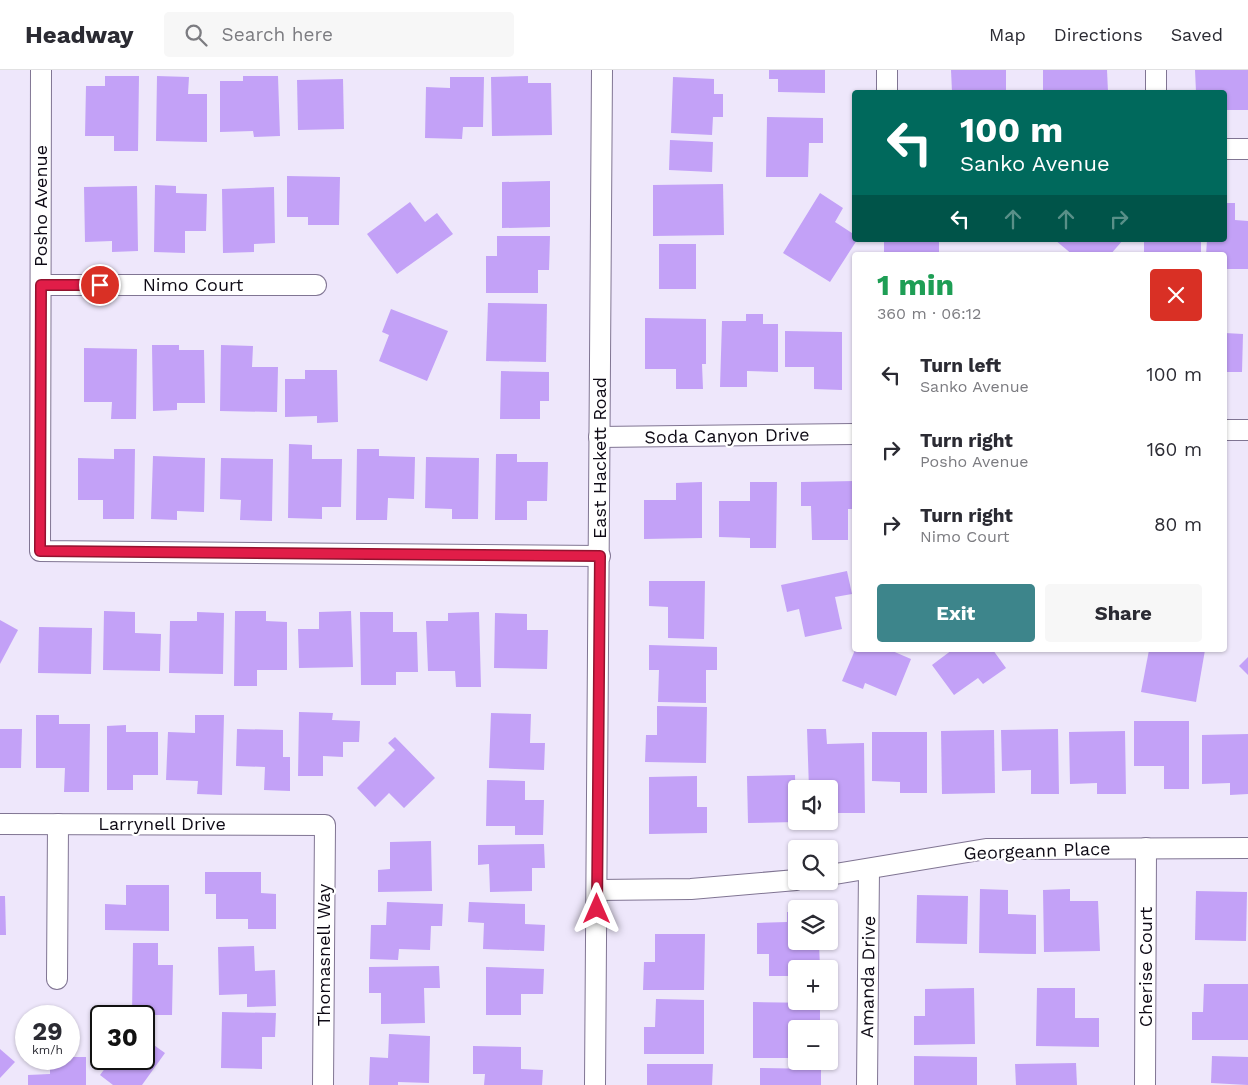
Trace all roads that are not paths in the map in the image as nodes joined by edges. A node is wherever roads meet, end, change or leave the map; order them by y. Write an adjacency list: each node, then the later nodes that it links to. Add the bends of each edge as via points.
1 (41, 70): 9 (street, Posho Avenue)
2 (602, 70): 14 (street, East Hackett Road)
3 (887, 70): 5 (street)
4 (1156, 70): 6 (street)
5 (887, 90)
6 (1156, 90)
7 (1227, 149): 8 (street)
8 (1248, 149)
9 (41, 285): 10 (street, Nimo Court); 15 (street, Posho Avenue, via 40,551)
10 (316, 285)
11 (1227, 430): 12 (street)
12 (1248, 430)
13 (852, 434): 14 (street, Soda Canyon Drive)
14 (599, 437): 15 (street, East Hackett Road)
15 (600, 556): 24 (street, East Hackett Road)
16 (0, 824): 17 (street, Larrynell Drive)
17 (58, 824): 18 (street, Larrynell Drive); 25 (street)
18 (325, 825): 26 (street, Thomasnell Way)
19 (1146, 848): 20 (street, Georgeann Place); 21 (street, Georgeann Place, via 986,849); 29 (street, Cherise Court)
20 (1248, 848)
21 (869, 869): 22 (street, Georgeann Place); 28 (street, Amanda Drive)
22 (838, 874)
23 (788, 881): 24 (street, via 691,889)
24 (597, 890): 27 (street, East Hackett Road)
25 (57, 979)
26 (323, 1085)
27 (595, 1085)
28 (867, 1085)
29 (1145, 1085)

